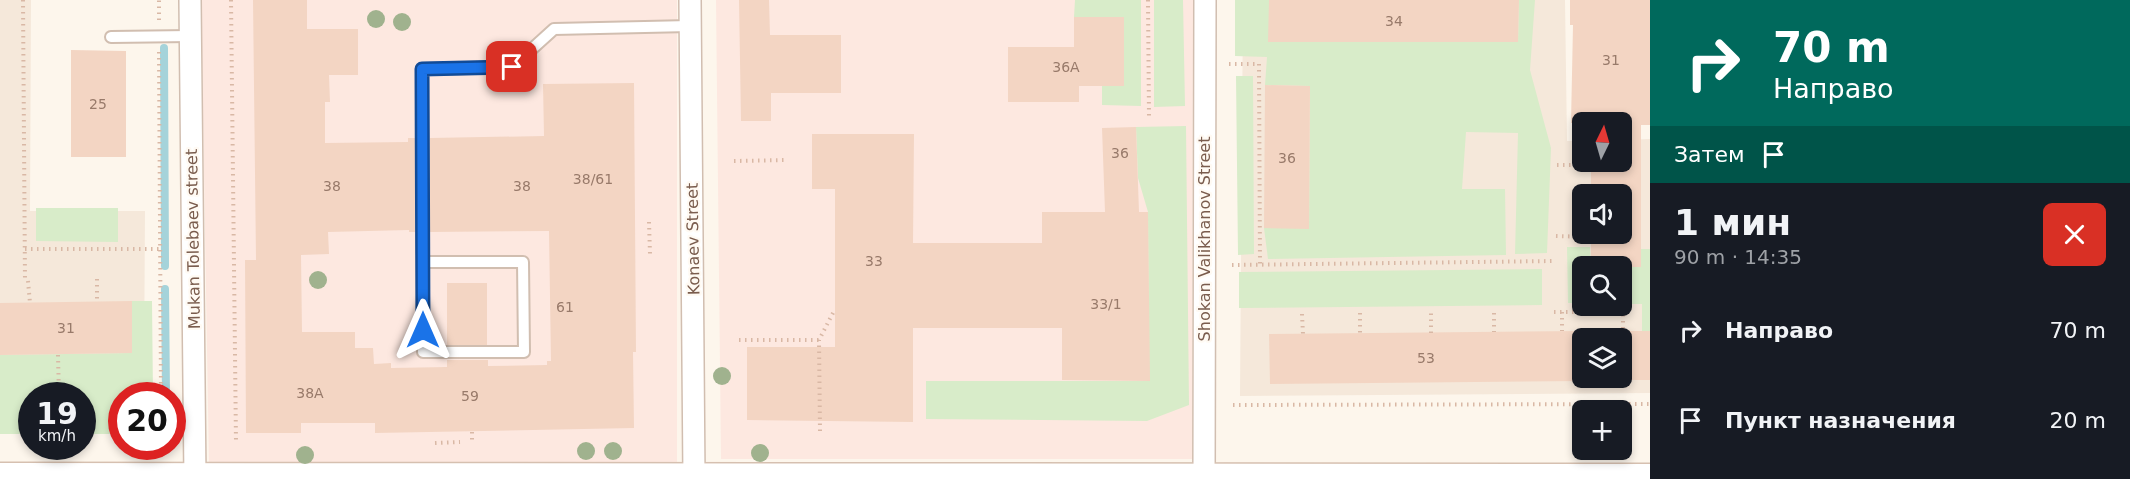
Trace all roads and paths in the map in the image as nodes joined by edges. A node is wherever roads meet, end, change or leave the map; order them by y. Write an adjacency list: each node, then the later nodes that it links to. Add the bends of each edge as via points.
1 (23, 0): 21 (path)
2 (159, 0): 11 (path)
3 (190, 0): 9 (street, Mukan Tolebaev street)
4 (231, 0): 55 (path)
5 (690, 0): 8 (street, Konaev Street)
6 (1148, 0): 13 (path)
7 (1205, 0): 60 (street, Shokan Valikhanov Street)
8 (690, 26): 25 (lane, via 554,29 512,67 422,69); 59 (street, Konaev Street)
9 (190, 36): 11 (lane); 58 (street, Mukan Tolebaev street)
10 (111, 37): 11 (lane)
11 (159, 37): 22 (path)
12 (1229, 64): 27 (path, via 1259,64)
13 (1149, 116)
14 (786, 160): 15 (path)
15 (734, 161)
16 (1557, 165): 17 (path)
17 (1572, 165)
18 (649, 222): 23 (path)
19 (1556, 236): 20 (path)
20 (1572, 236)
21 (25, 249): 22 (path); 30 (path)
22 (160, 249): 48 (path)
23 (650, 254)
24 (1555, 261): 27 (path)
25 (423, 262): 25 (lane, via 523,262 524,352 423,352)
26 (1232, 265): 27 (path)
27 (1260, 265)
28 (97, 279): 29 (path)
29 (97, 302)
30 (30, 303)
31 (835, 309): 45 (path)
32 (1554, 312): 33 (path)
33 (1562, 312): 38 (path, via 1623,312); 39 (path)
34 (1360, 313): 41 (path)
35 (1431, 313): 42 (path)
36 (1494, 313): 40 (path)
37 (1302, 314): 43 (path)
38 (1623, 328)
39 (1562, 331)
40 (1494, 332)
41 (1360, 333)
42 (1431, 333)
43 (1303, 334)
44 (740, 340): 45 (path)
45 (819, 340): 51 (path)
46 (58, 355): 47 (path)
47 (59, 382)
48 (161, 382)
49 (1650, 404): 50 (path)
50 (1233, 405)
51 (820, 431)
52 (472, 432): 54 (path)
53 (460, 442): 56 (path)
54 (472, 442)
55 (236, 443)
56 (435, 443)
57 (0, 478): 58 (main road)
58 (195, 478): 59 (main road)
59 (694, 478): 60 (main road)
60 (1204, 479): 61 (main road)
61 (1650, 479)

